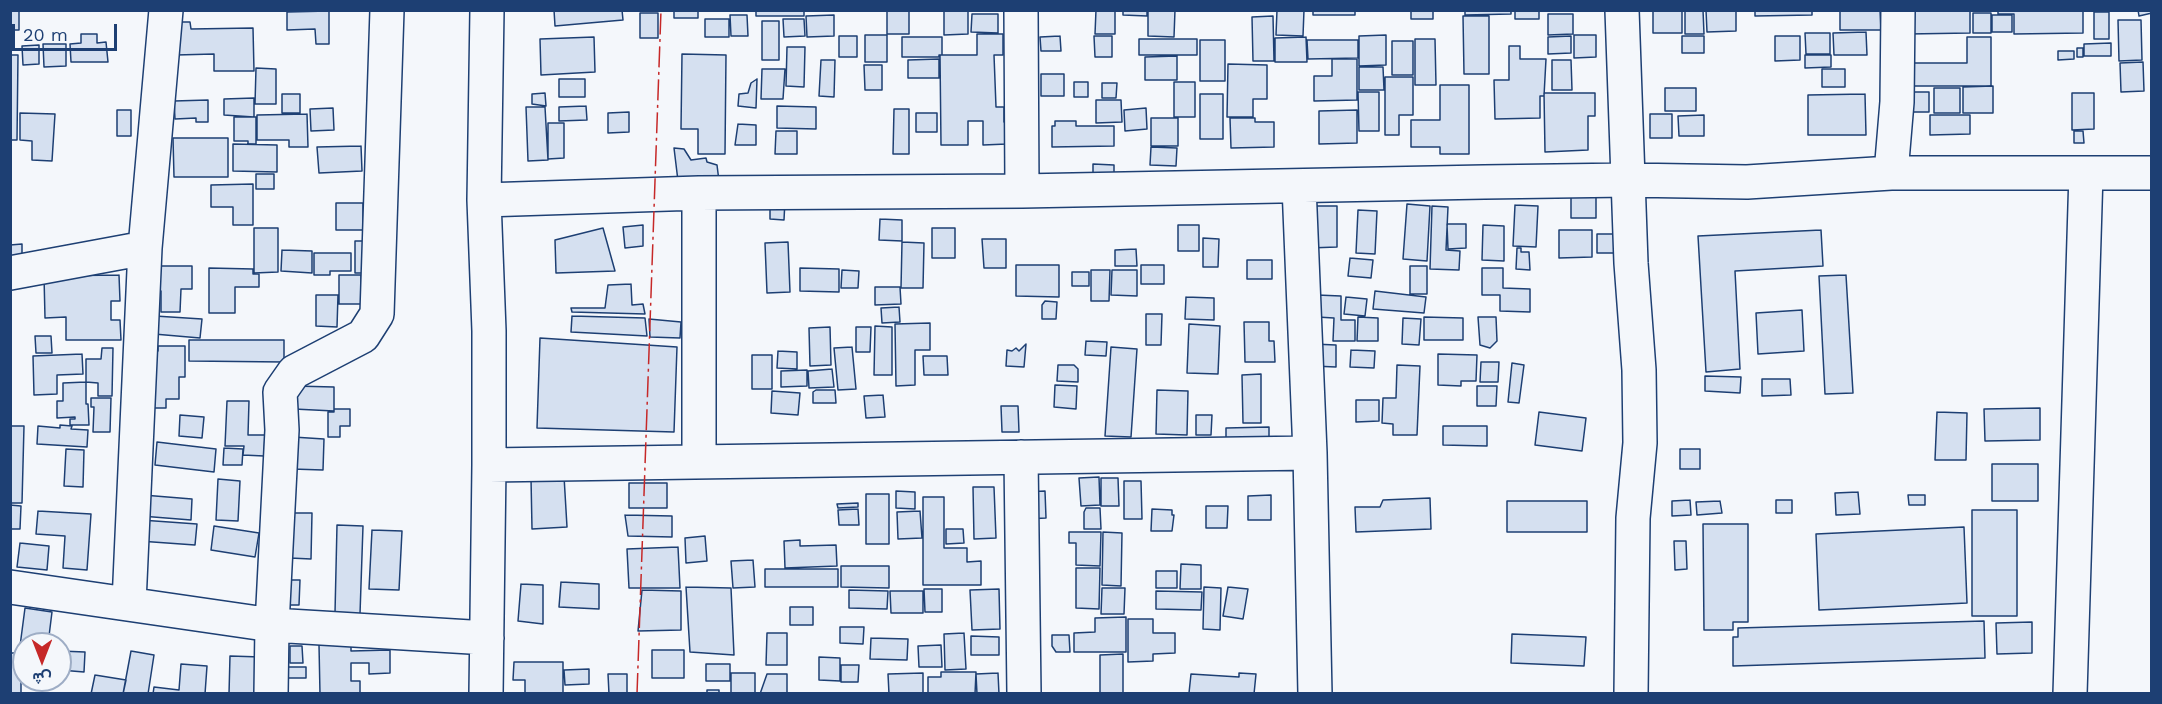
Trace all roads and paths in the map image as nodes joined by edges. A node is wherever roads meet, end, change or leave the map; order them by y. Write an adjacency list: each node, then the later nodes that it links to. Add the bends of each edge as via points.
1 (166, 10): 15 (street)
2 (387, 10): 23 (street, via 377,314 363,336 294,372 280,392 282,430)
3 (487, 10): 14 (street)
4 (1021, 10): 12 (street)
5 (1622, 10): 10 (street)
6 (1898, 10): 7 (street)
7 (1891, 172): 8 (street); 10 (street, via 1747,182)
8 (2086, 172): 9 (street); 30 (street)
9 (2151, 173)
10 (1629, 180): 11 (street); 29 (street, via 1640,443 1633,518)
11 (1299, 186): 12 (street); 17 (street)
12 (1022, 191): 13 (street)
13 (699, 194): 14 (street); 19 (street)
14 (484, 200): 20 (street)
15 (145, 248): 16 (street); 22 (street)
16 (10, 273)
17 (1310, 453): 18 (street); 28 (street)
18 (1022, 457): 19 (street); 27 (street)
19 (699, 462): 20 (street)
20 (489, 465): 24 (street)
21 (10, 587): 22 (street)
22 (129, 603): 23 (street)
23 (272, 625): 24 (street); 25 (street)
24 (487, 638): 26 (street)
25 (271, 693)
26 (486, 693)
27 (1024, 693)
28 (1315, 693)
29 (1631, 693)
30 (2070, 693)

